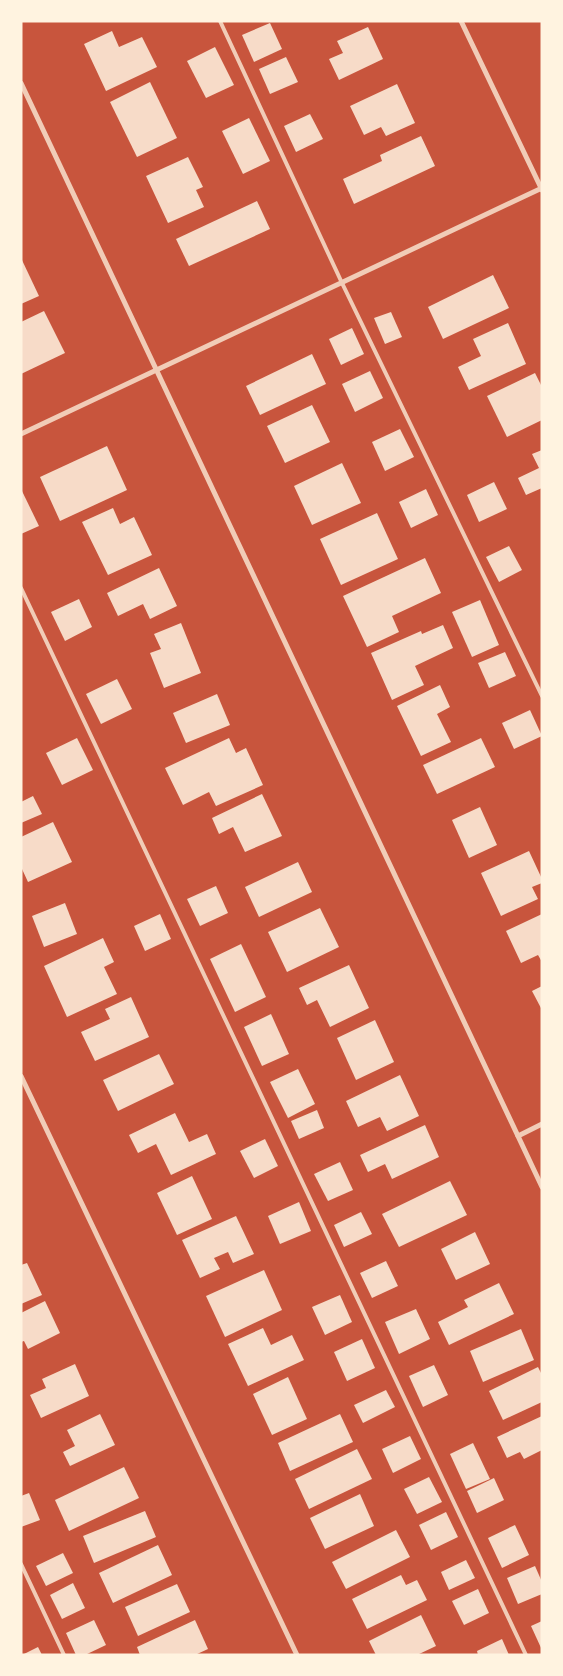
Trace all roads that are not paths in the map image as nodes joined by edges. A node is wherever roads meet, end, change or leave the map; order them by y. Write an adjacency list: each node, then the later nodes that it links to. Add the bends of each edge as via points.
1 (220, 21): 5 (lane)
2 (461, 21): 4 (street)
3 (21, 83): 6 (street)
4 (541, 189): 5 (street)
5 (342, 283): 6 (street); 9 (lane)
6 (157, 370): 7 (street); 12 (street)
7 (21, 434)
8 (21, 588): 17 (lane)
9 (542, 696)
10 (21, 1076): 16 (street)
11 (542, 1124): 12 (street)
12 (518, 1136): 13 (street)
13 (542, 1187)
14 (21, 1564): 15 (lane)
15 (64, 1655)
16 (296, 1655)
17 (526, 1655)

